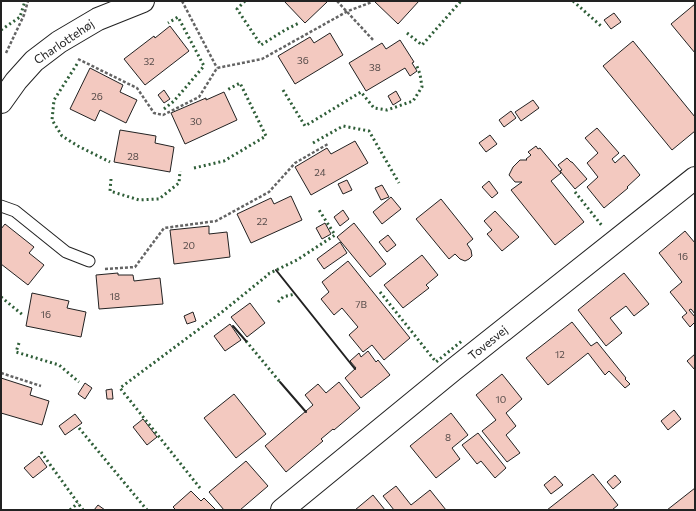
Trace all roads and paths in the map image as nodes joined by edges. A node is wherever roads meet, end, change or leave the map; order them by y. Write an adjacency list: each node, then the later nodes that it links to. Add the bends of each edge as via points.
1 (28, 1): 9 (path)
2 (144, 1): 7 (street, Charlottehøj, via 98,19)
3 (182, 1): 10 (path)
4 (337, 1): 6 (path)
5 (372, 2): 6 (path)
6 (348, 11): 8 (path); 10 (path, via 262,59)
7 (59, 42): 10 (path, via 68,55 137,88 154,113 163,115 199,97); 11 (street, Charlottehøj, via 34,61)
8 (374, 42)
9 (4, 58)
10 (217, 68)
11 (1, 102)
12 (328, 144): 15 (path, via 295,163 269,192 216,221 164,228 135,267 93,270)
13 (695, 178): 18 (street, Tovesvej)
14 (1, 206): 15 (lane, via 15,211 66,252)
15 (89, 261)
16 (1, 372): 17 (path)
17 (41, 386)
18 (282, 510)

